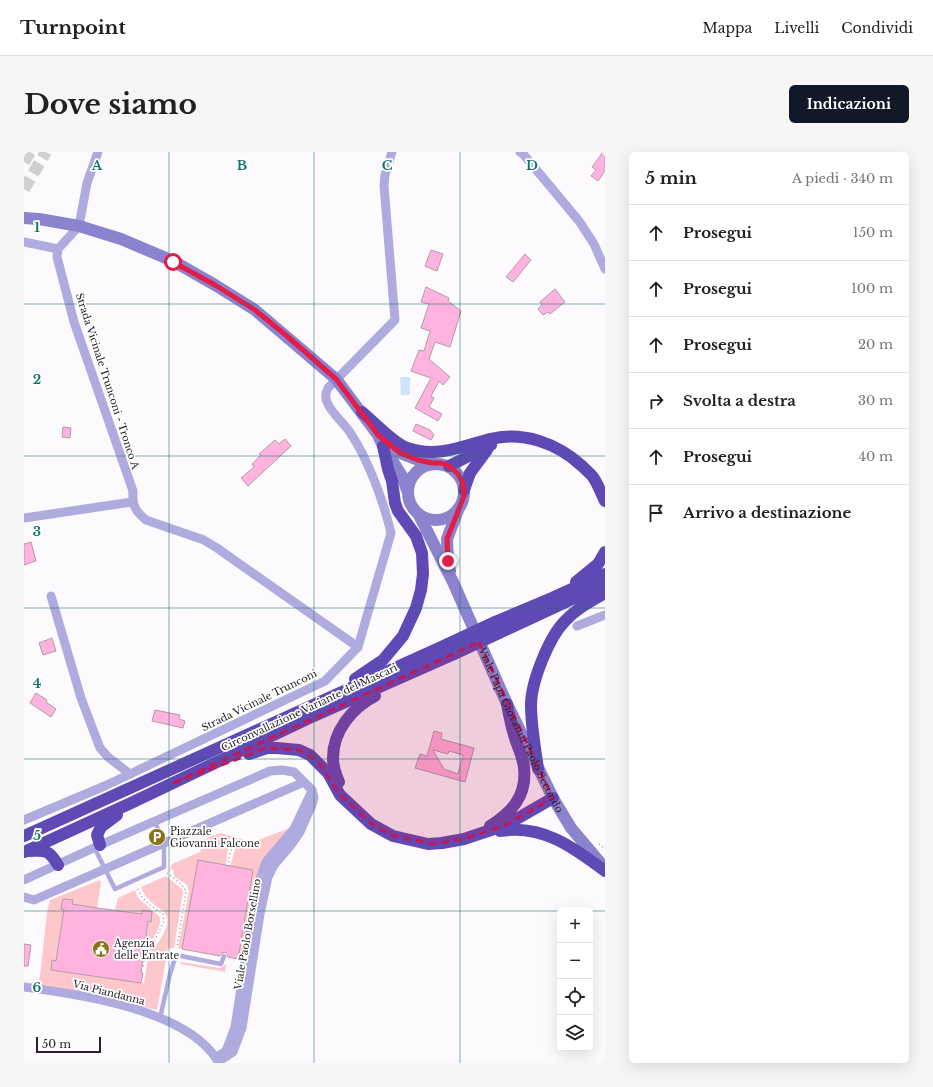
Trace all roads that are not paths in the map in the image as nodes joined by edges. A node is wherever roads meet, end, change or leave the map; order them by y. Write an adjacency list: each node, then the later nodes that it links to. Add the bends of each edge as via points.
1 (98, 152): 5 (street, via 87,183)
2 (392, 152): 9 (street, via 384,186 395,320)
3 (520, 152): 8 (street, via 579,221 594,244)
4 (24, 218): 5 (main road)
5 (79, 226): 7 (street); 9 (main road, via 151,251 215,285 255,310)
6 (24, 242): 7 (street)
7 (58, 249): 19 (street, Strada Vicinale Trunconi - Tronco A, via 57,257 74,322 133,491)
8 (605, 269)
9 (336, 379): 10 (main road); 33 (street, Strada Vicinale Trunconi, via 325,395 328,404 351,434 365,460 391,533)
10 (362, 412): 11 (highway, via 405,448 424,452 446,452 506,436); 12 (main road)
11 (528, 438): 13 (highway); 18 (highway, via 551,445 573,459 592,476)
12 (381, 441): 14 (main road, via 400,453); 16 (main road, via 402,476); 36 (highway, via 395,503 416,536 422,553 421,590 416,608 403,636 382,660 365,673)
13 (491, 445): 15 (highway); 17 (highway, via 470,473)
14 (432, 463): 15 (main road); 16 (main road, via 414,473)
15 (449, 466): 17 (main road, via 458,474)
16 (407, 490): 21 (main road, via 410,504)
17 (464, 490): 20 (main road)
18 (605, 501)
19 (132, 502): 22 (street); 33 (street, Strada Vicinale Trunconi - Tronco A, via 139,515 146,520 204,540)
20 (459, 508): 21 (main road, via 450,516 437,520); 25 (main road, Viale Papa Giovanni Paolo Secondo, via 447,539 448,561)
21 (419, 515): 25 (main road, Viale Papa Giovanni Paolo Secondo)
22 (24, 518)
23 (605, 552): 29 (highway, via 598,564)
24 (605, 574): 29 (highway, Circonvallazione Variante del Mascari)
25 (453, 582): 35 (main road, Viale Papa Giovanni Paolo Secondo)
26 (605, 584): 32 (highway, Circonvallazione Variante del Mascari)
27 (605, 593): 37 (highway, via 587,602 564,621 549,645 536,675 531,703)
28 (51, 596): 38 (street, via 81,698 100,748)
29 (552, 598): 32 (highway, Circonvallazione Variante del Mascari)
30 (605, 615): 31 (street)
31 (577, 626)
32 (497, 628): 34 (highway, Circonvallazione Variante del Mascari, bridge)
33 (358, 647): 38 (street, Strada Vicinale Trunconi, via 325,681)
34 (451, 649): 36 (highway, Circonvallazione Variante del Mascari); 40 (highway, Circonvallazione Variante del Mascari); 43 (highway, via 365,702 346,718 336,738 333,758 339,782)
35 (507, 704): 37 (main road, Viale Papa Giovanni Paolo Secondo); 46 (highway, via 524,767 522,787 509,813)
36 (300, 711): 47 (highway, Circonvallazione Variante del Mascari)
37 (538, 769): 41 (main road, Viale Papa Giovanni Paolo Secondo)
38 (130, 774): 44 (street, Strada Vicinale Trunconi)
39 (304, 782): 45 (street, via 294,772 270,771); 48 (street); 59 (street, Viale Paolo Borsellino, via 312,790 294,829 266,862 261,876 235,1027 226,1051)
40 (172, 784): 42 (highway, Circonvallazione Variante del Mascari); 43 (highway, via 267,748 289,748 310,755 318,762 328,773 340,795)
41 (553, 798): 46 (highway, via 506,825); 53 (main road, Viale Papa Giovanni Paolo Secondo, via 571,828)
42 (131, 803): 49 (highway, via 102,827 97,836); 50 (highway, Circonvallazione Variante del Mascari)
43 (349, 803): 46 (highway, via 371,824 389,835 404,839 434,844)
44 (24, 820)
45 (155, 822): 48 (lane); 49 (street)
46 (477, 834): 53 (highway, via 513,829 535,831 564,843)
47 (24, 836)
48 (164, 844): 52 (street); 52 (lane, via 164,867 115,889)
49 (97, 846): 51 (street); 52 (lane)
50 (24, 852): 51 (highway, via 45,850)
51 (58, 864): 54 (street)
52 (104, 869): 55 (street, via 34,900)
53 (605, 870)
54 (24, 880)
55 (24, 897)
56 (224, 956): 58 (lane, via 221,964 176,955)
57 (24, 986): 58 (street, Via Piandanna, via 66,992 134,1008)
58 (160, 1018): 59 (street, Via Piandanna, via 196,1038)
59 (218, 1061)

